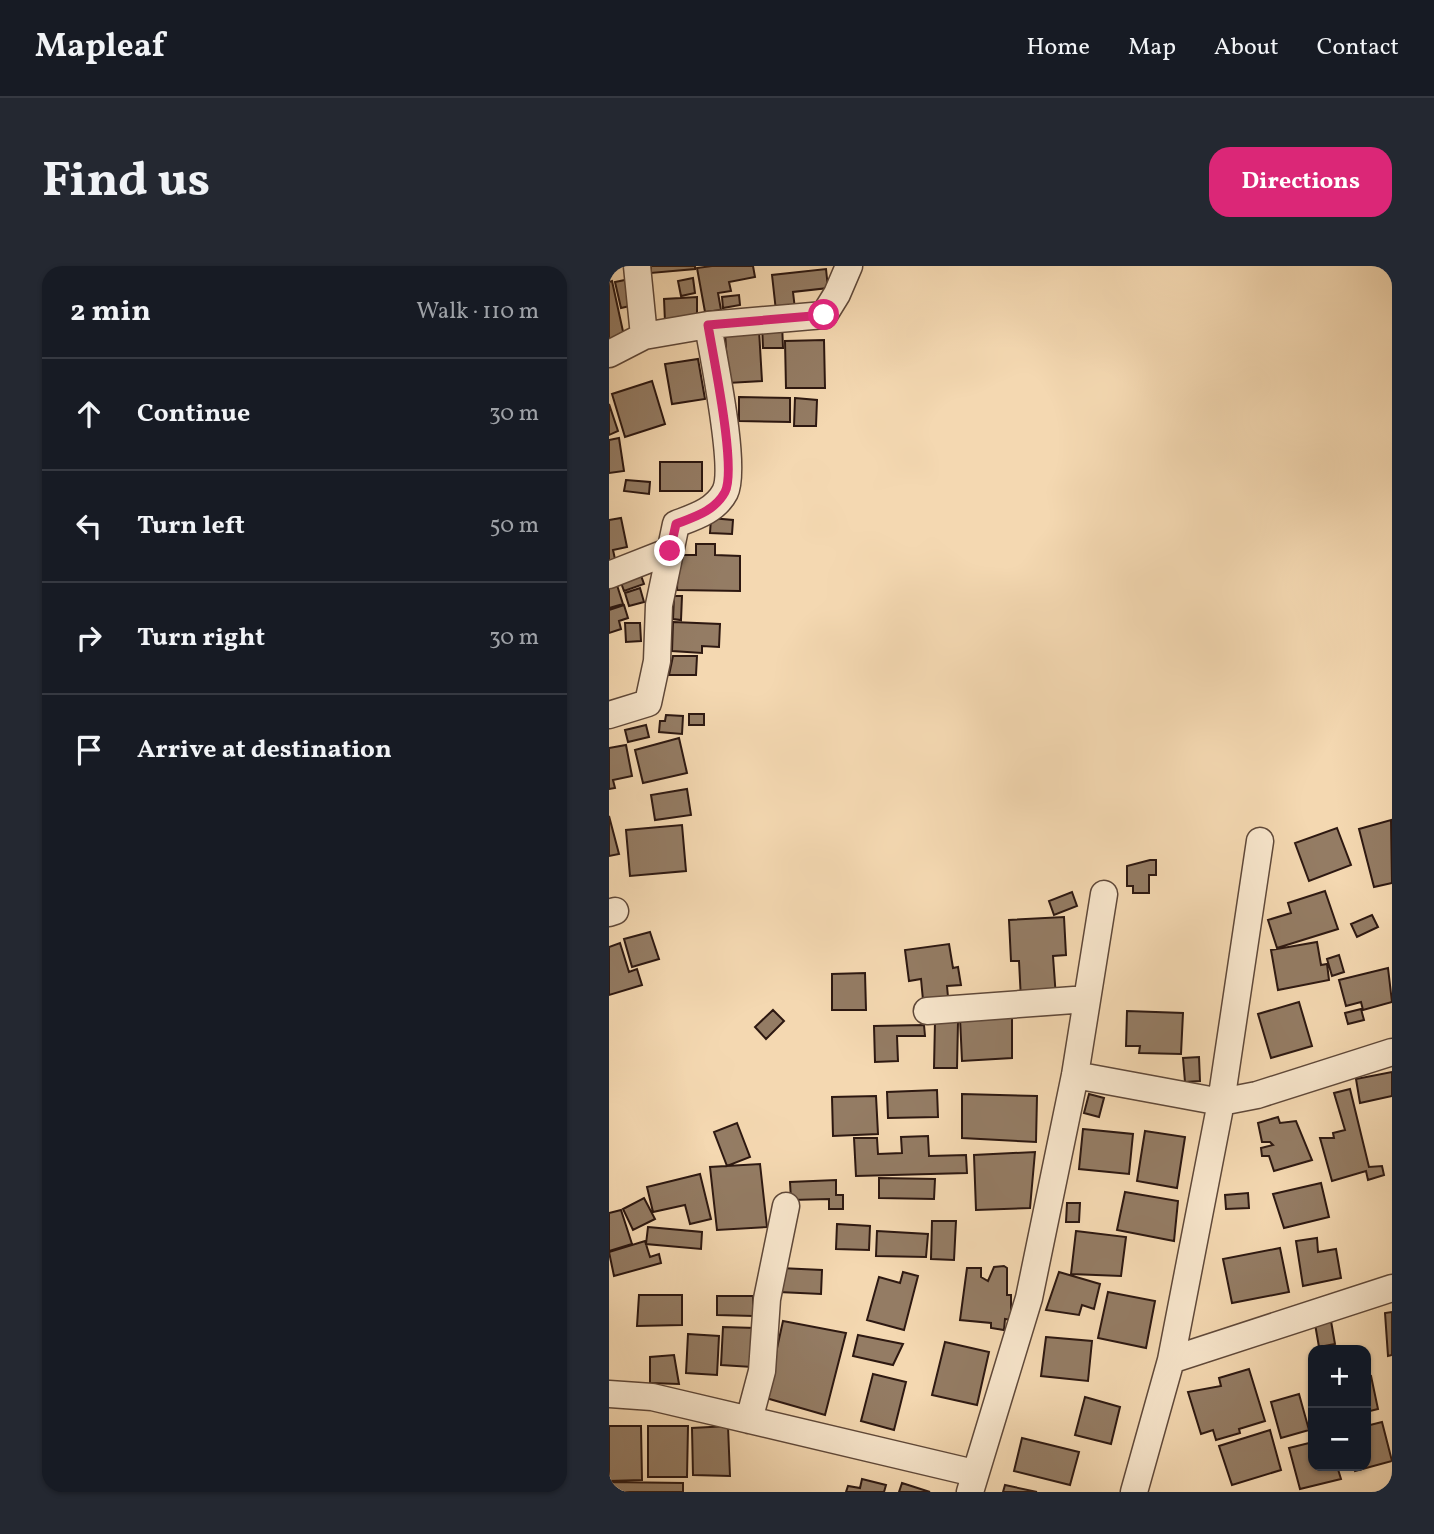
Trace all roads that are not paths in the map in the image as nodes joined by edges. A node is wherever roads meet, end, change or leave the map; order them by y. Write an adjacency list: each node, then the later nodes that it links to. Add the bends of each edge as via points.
1 (637, 266): 4 (street)
2 (849, 266): 3 (street, via 824,315)
3 (708, 325): 4 (street); 6 (street, via 727,456 725,491 706,512 676,524)
4 (644, 336): 5 (street)
5 (609, 354)
6 (670, 551): 7 (street); 8 (street, via 648,703)
7 (609, 575)
8 (609, 715)
9 (1260, 841): 15 (street)
10 (1104, 894): 11 (street)
11 (1087, 999): 12 (street); 14 (street)
12 (927, 1011)
13 (1392, 1052): 15 (street)
14 (1075, 1075): 15 (street); 21 (street, via 1029,1298)
15 (1221, 1102): 18 (street)
16 (786, 1206): 20 (street, via 767,1299 762,1371)
17 (1392, 1289): 18 (street)
18 (1171, 1360): 22 (street)
19 (609, 1394): 20 (street, via 652,1397)
20 (750, 1420): 21 (street)
21 (972, 1483)
22 (1134, 1492)

